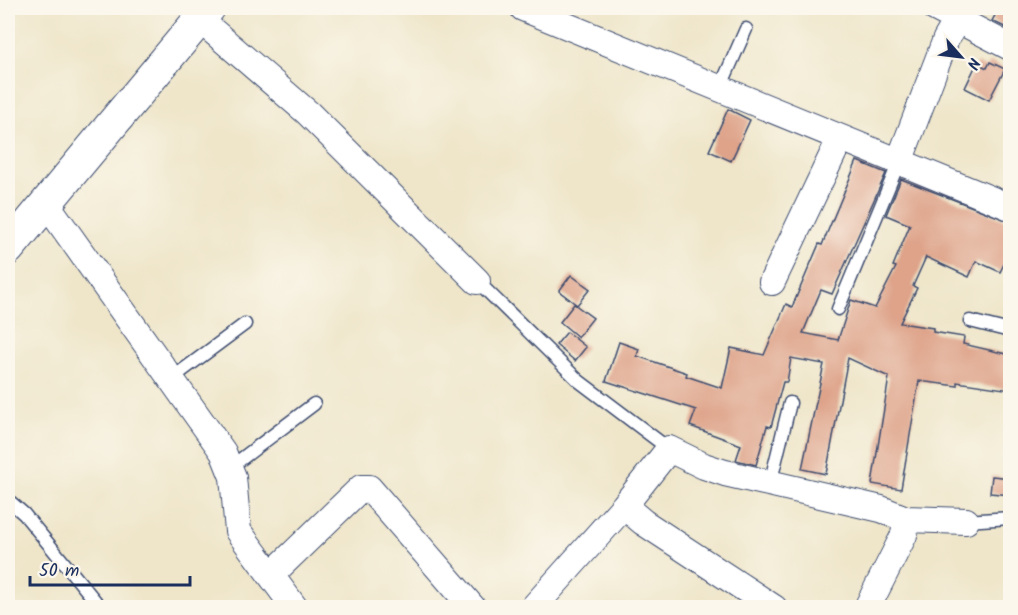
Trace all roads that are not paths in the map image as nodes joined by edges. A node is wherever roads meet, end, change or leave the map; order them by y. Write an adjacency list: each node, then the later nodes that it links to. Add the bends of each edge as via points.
1 (524, 8): 6 (street)
2 (952, 11): 5 (street); 8 (street)
3 (204, 13): 9 (street); 12 (street)
4 (746, 29): 6 (lane)
5 (1011, 47)
6 (720, 88): 7 (street)
7 (840, 140): 8 (street); 13 (street)
8 (899, 162): 10 (street); 14 (lane)
9 (46, 204): 11 (street); 18 (street)
10 (1011, 207)
11 (8, 249)
12 (477, 281): 21 (lane, via 579,381)
13 (772, 282)
14 (838, 309)
15 (970, 321): 17 (lane)
16 (245, 324): 18 (lane)
17 (1011, 331)
18 (171, 379): 22 (street)
19 (790, 403): 23 (lane)
20 (314, 404): 22 (lane, via 240,460)
21 (669, 449): 23 (street, via 704,466); 25 (street)
22 (229, 463): 29 (street, via 238,531)
23 (770, 484): 27 (street, via 880,509)
24 (8, 500): 30 (lane)
25 (624, 506): 33 (street); 34 (street)
26 (1011, 518): 28 (lane)
27 (906, 519): 28 (street); 35 (street, via 903,535)
28 (966, 521)
29 (271, 575): 31 (street); 32 (street, via 362,488 369,488)
30 (101, 608)
31 (295, 608)
32 (473, 608)
33 (532, 608)
34 (774, 608)
35 (867, 608)

